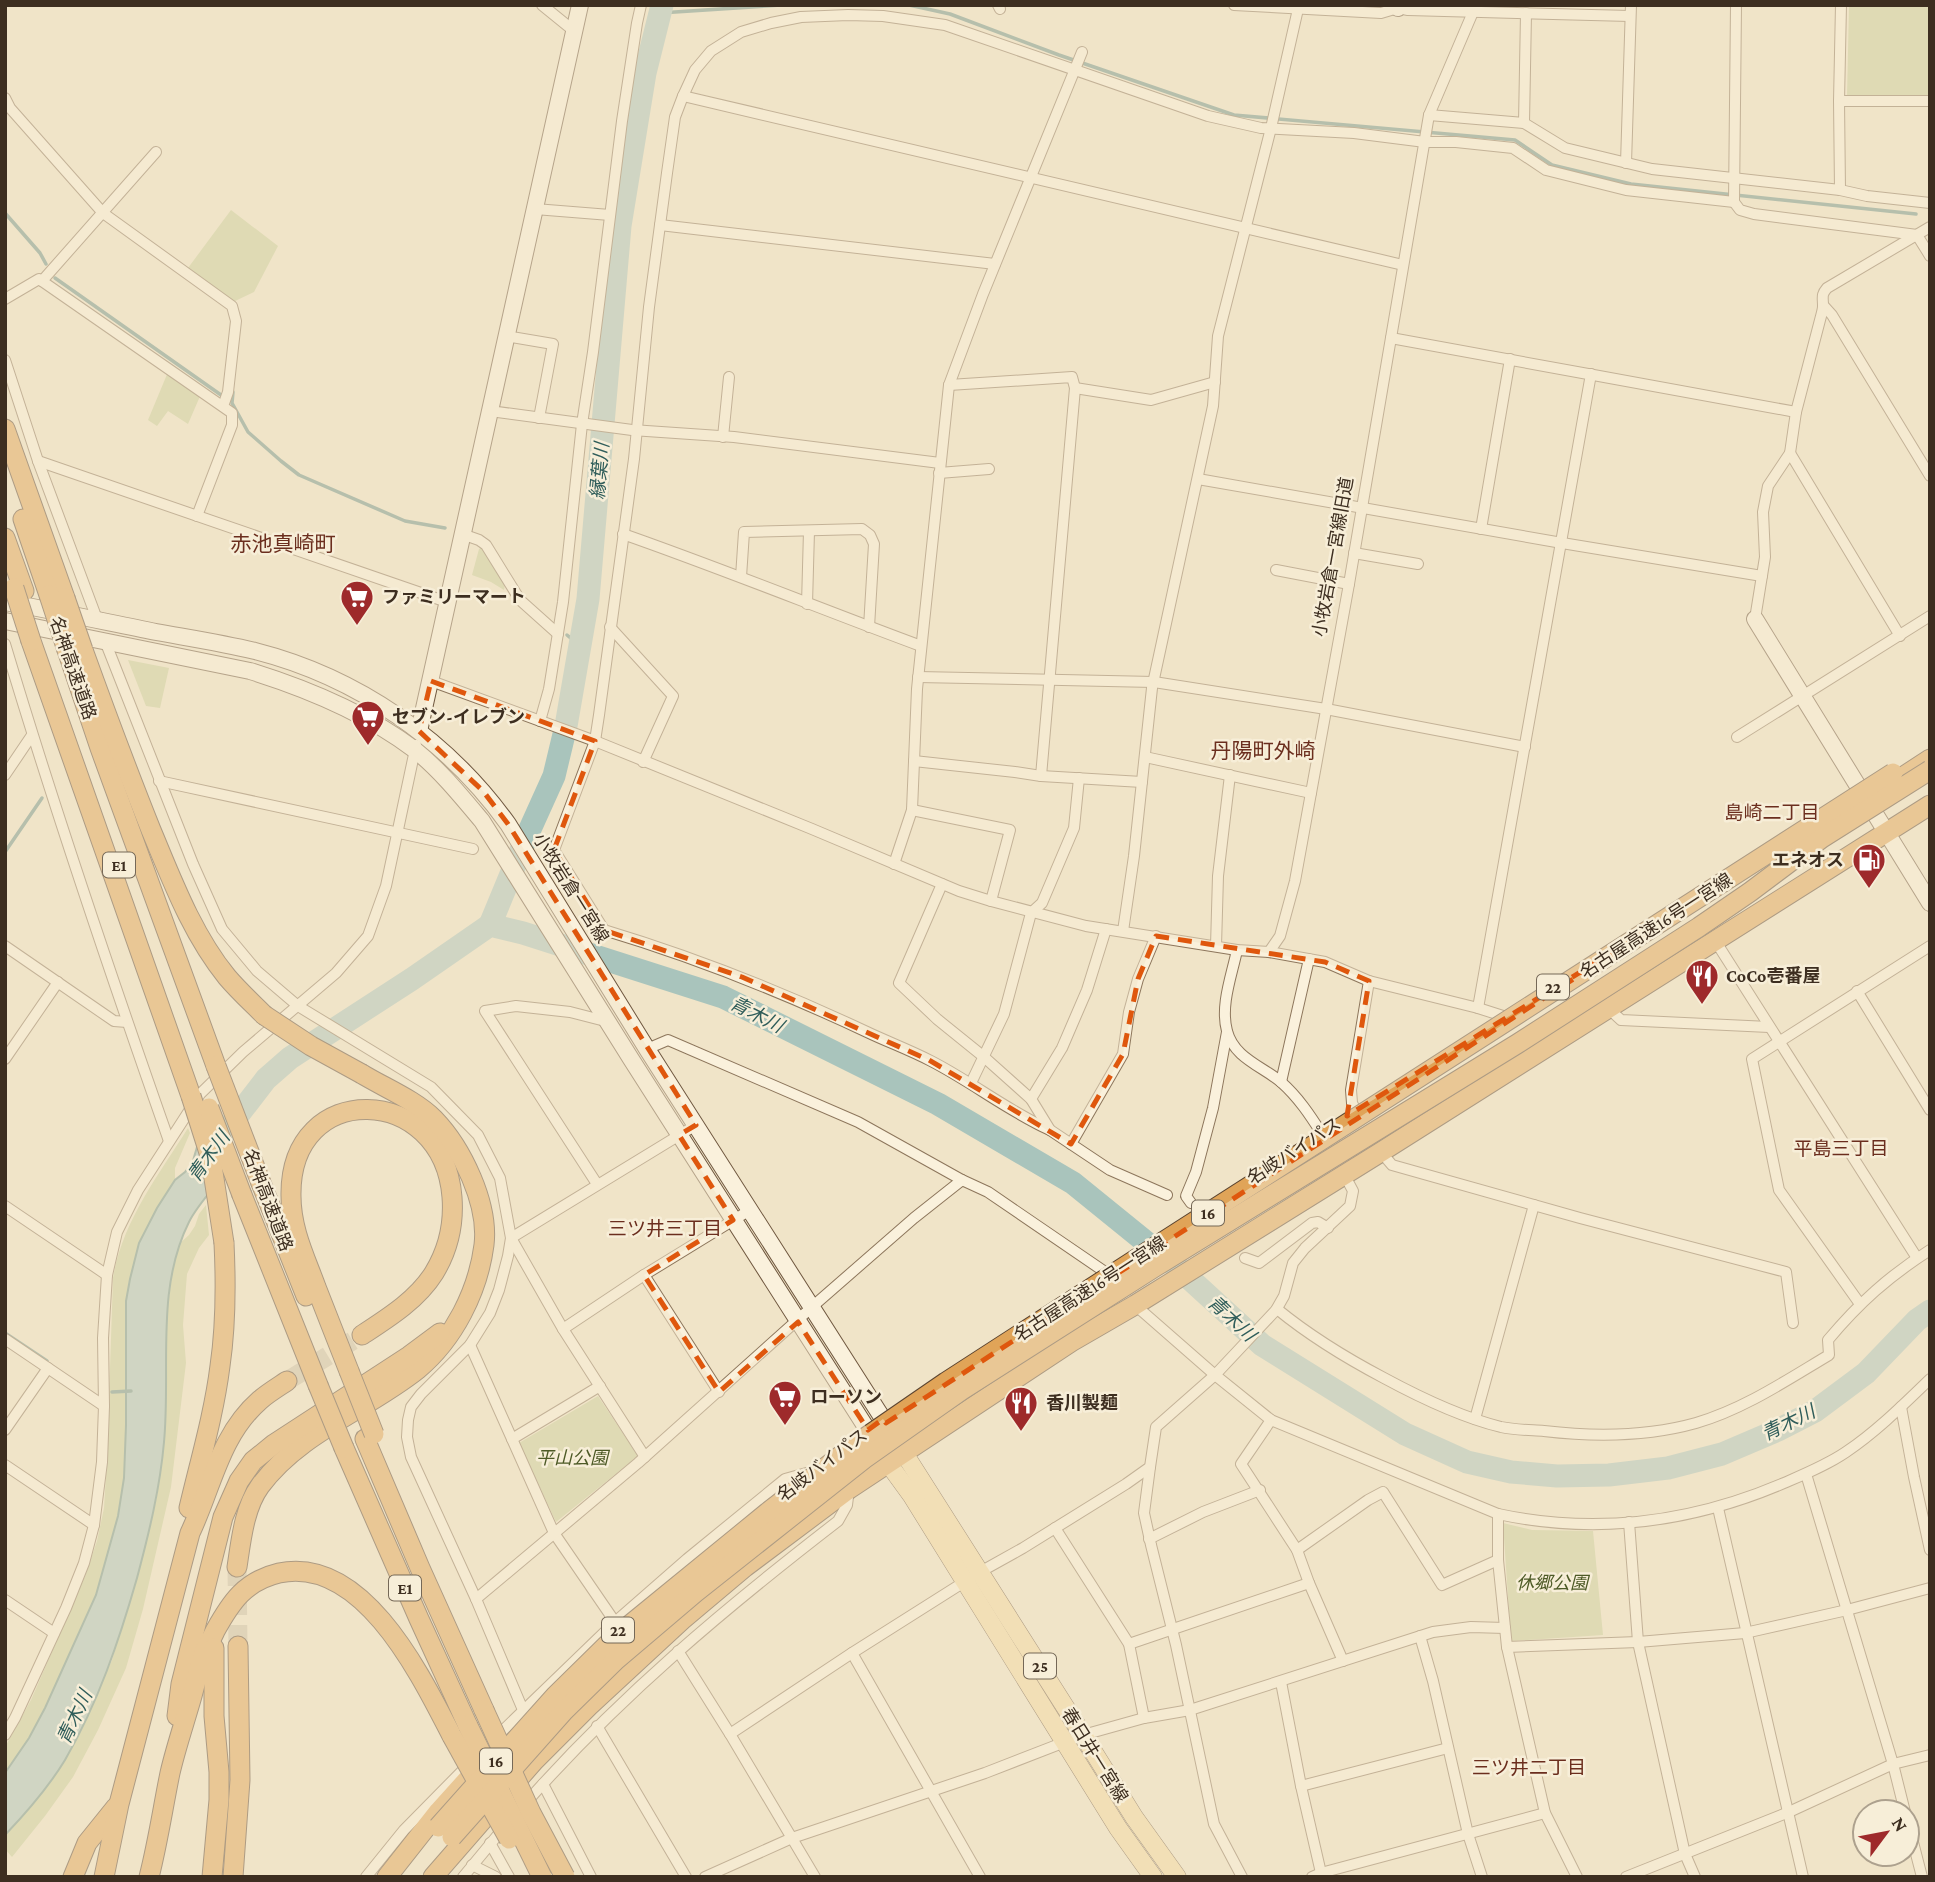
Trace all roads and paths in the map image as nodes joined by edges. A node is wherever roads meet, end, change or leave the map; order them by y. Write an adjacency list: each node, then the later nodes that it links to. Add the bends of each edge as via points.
1 (542, 5): 12 (street)
2 (580, 5): 12 (main road)
3 (641, 5): 32 (street)
4 (1234, 5): 9 (street)
5 (1736, 5): 26 (street)
6 (1841, 5): 16 (street)
7 (1396, 7): 8 (street); 9 (street, via 1381,13)
8 (1474, 8): 11 (street); 19 (street, 小牧岩倉一宮線旧道)
9 (1298, 9): 20 (street)
10 (1630, 11): 11 (street); 24 (street)
11 (1526, 13): 21 (street)
12 (574, 32): 30 (main road)
13 (1081, 53): 14 (street)
14 (1075, 69): 15 (street, via 944,26 883,16 801,16 741,32 711,51); 20 (street, via 1208,116 1261,128); 25 (street)
15 (683, 96): 25 (street); 33 (street, via 675,117)
16 (1839, 100): 17 (street); 27 (street)
17 (1930, 101)
18 (7, 105): 31 (street)
19 (1429, 119): 21 (street); 22 (street, 小牧岩倉一宮線旧道)
20 (1273, 121): 22 (street); 35 (street)
21 (1524, 123): 24 (street, via 1565,148)
22 (1425, 140): 28 (street, via 1513,148 1546,170 1629,191); 40 (street, 小牧岩倉一宮線旧道)
23 (156, 152): 31 (street)
24 (1626, 163): 26 (street)
25 (1030, 177): 35 (street); 39 (street)
26 (1734, 182): 27 (street); 28 (street)
27 (1840, 190): 29 (street)
28 (1734, 201): 36 (street, via 1740,210 1754,214)
29 (1930, 203)
30 (535, 209): 32 (street); 44 (main road)
31 (103, 213): 41 (street); 53 (street, via 232,306 236,321)
32 (610, 215): 57 (street)
33 (660, 225): 39 (street); 59 (street)
34 (1930, 227): 36 (street)
35 (1246, 230): 40 (street); 50 (street, via 1218,336)
36 (1917, 235): 37 (street); 38 (street); 43 (street, via 1827,288 1821,298)
37 (1930, 235)
38 (1930, 256)
39 (995, 264): 51 (street)
40 (1403, 265): 45 (street, 小牧岩倉一宮線旧道)
41 (42, 281): 42 (street); 53 (street)
42 (5, 299)
43 (1823, 305): 55 (street); 66 (street)
44 (506, 336): 54 (main road); 56 (street, via 553,344)
45 (1391, 338): 46 (street); 68 (street, 小牧岩倉一宮線旧道)
46 (1510, 359): 48 (street); 70 (street)
47 (5, 360): 62 (street)
48 (1591, 374): 55 (street); 75 (street)
49 (729, 377): 60 (street)
50 (1215, 382): 52 (street, via 1151,400); 67 (street)
51 (949, 385): 52 (street, via 1072,377); 64 (street)
52 (1075, 388): 100 (street)
53 (223, 406): 69 (street, via 232,413 232,425)
54 (490, 411): 56 (street); 72 (main road)
55 (1797, 412): 61 (street)
56 (540, 418): 57 (street)
57 (584, 424): 59 (street); 93 (street)
58 (5, 429): 84 (highway)
59 (634, 430): 60 (street); 73 (street)
60 (723, 437): 64 (street)
61 (1790, 453): 80 (street, via 1768,486); 94 (street)
62 (38, 461): 69 (street); 88 (street)
63 (5, 465): 84 (highway, 名神高速道路)
64 (939, 468): 65 (street); 97 (street)
65 (989, 469)
66 (1930, 476)
67 (1198, 479): 68 (street); 102 (street)
68 (1361, 507): 70 (street); 76 (street, 小牧岩倉一宮線旧道)
69 (197, 516): 85 (street)
70 (1481, 529): 75 (street)
71 (809, 531): 81 (street, via 744,532); 86 (street); 92 (street, via 862,529 870,535 874,544)
72 (462, 534): 85 (main road); 93 (street, via 486,545 520,600)
73 (624, 534): 81 (street); 91 (street)
74 (5, 538): 83 (highway)
75 (1562, 543): 80 (street); 110 (street)
76 (1354, 552): 78 (street); 82 (street, 小牧岩倉一宮線旧道)
77 (5, 563): 83 (highway)
78 (1418, 564)
79 (1276, 570): 82 (street)
80 (1762, 576): 89 (street)
81 (741, 577): 86 (street)
82 (1349, 584): 104 (street, 小牧岩倉一宮線旧道)
83 (14, 594): 88 (main road, 小牧岩倉一宮線); 165 (highway, bridge, via 36,642)
84 (57, 596): 98 (highway, bridge)
85 (447, 602): 101 (main road)
86 (807, 604): 92 (street)
87 (1930, 616): 94 (street)
88 (97, 619): 106 (main road, 小牧岩倉一宮線, via 255,651 302,666 378,702)
89 (1755, 619): 103 (main road)
90 (5, 621): 95 (main road, 小牧岩倉一宮線)
91 (610, 627): 109 (street); 116 (street, via 673,696)
92 (869, 627): 97 (street)
93 (558, 634): 105 (street)
94 (1900, 636): 103 (street)
95 (105, 641): 111 (main road, 小牧岩倉一宮線, via 286,682 340,705); 122 (street)
96 (5, 644): 107 (street)
97 (921, 646): 99 (street)
98 (75, 650): 197 (highway, bridge, via 168,871 208,951 227,977 264,1015 432,1117 464,1160 482,1210 485,1242); 205 (highway, 名神高速道路 / E1, bridge, via 100,748 216,1066 261,1184)
99 (918, 677): 100 (street); 115 (street)
100 (1049, 680): 102 (street); 120 (street)
101 (431, 681): 105 (street); 106 (main road)
102 (1154, 682): 104 (street); 113 (street)
103 (1803, 697): 108 (street); 126 (main road)
104 (1326, 709): 110 (street); 125 (street, 小牧岩倉一宮線旧道)
105 (543, 722): 109 (street)
106 (419, 731): 111 (street); 160 (main road, 小牧岩倉一宮線, via 455,761 508,824)
107 (32, 735): 118 (street); 155 (street)
108 (1737, 737)
109 (591, 740): 116 (street); 164 (street, via 554,850 604,930 791,997)
110 (1525, 747): 152 (street)
111 (415, 750): 129 (street); 156 (main road, 小牧岩倉一宮線, via 482,821)
112 (1930, 751): 293 (highway, 名古屋高速16号一宮線 / 16, bridge, via 1147,1252 853,1446 615,1637 476,1783)
113 (1145, 757): 119 (street); 123 (street)
114 (1930, 759): 126 (highway, 名岐バイパス / 22)
115 (914, 761): 120 (street); 128 (street)
116 (643, 762): 132 (street)
117 (1930, 770): 134 (highway, bridge, via 1822,838)
118 (5, 775)
119 (1230, 775): 125 (street); 143 (street, via 1218,876)
120 (1041, 776): 121 (street)
121 (1079, 778): 123 (street); 137 (street, via 1074,828 1042,903)
122 (159, 782): 129 (street); 151 (street, via 222,929 257,971)
123 (1142, 782): 139 (street)
124 (1930, 782): 134 (highway, 16, bridge)
125 (1311, 793): 146 (street, 小牧岩倉一宮線旧道, via 1285,920)
126 (1866, 800): 130 (main road); 154 (highway, 名岐バイパス / 22)
127 (1930, 805): 130 (highway, 名岐バイパス / 22)
128 (912, 810): 132 (street); 135 (street, via 1010,830)
129 (397, 833): 131 (street); 151 (street, via 386,886 368,936 336,973)
130 (1886, 833): 136 (main road); 141 (highway, 名岐バイパス / 22)
131 (473, 849)
132 (894, 864): 133 (street)
133 (942, 884): 135 (street); 161 (street, via 899,983)
134 (1750, 892): 294 (highway, 名古屋高速16号一宮線 / 16, bridge, via 1528,1037 962,1390 864,1459 616,1660 564,1711)
135 (992, 901): 137 (street)
136 (1930, 903)
137 (1031, 913): 138 (street); 161 (street, via 1004,1014)
138 (1106, 929): 139 (street); 166 (street, via 1062,1048)
139 (1123, 931): 140 (street)
140 (1156, 936): 143 (street); 174 (street, via 1138,979 1123,1054)
141 (1716, 942): 153 (highway, 名岐バイパス / 22); 157 (street)
142 (5, 946): 149 (street)
143 (1216, 946): 145 (street)
144 (1930, 946): 150 (street)
145 (1237, 950): 146 (street); 158 (street, via 1225,1007)
146 (1269, 952): 147 (street)
147 (1309, 959): 148 (street); 163 (street)
148 (1369, 981): 152 (street); 167 (street, via 1351,1090)
149 (58, 982): 155 (street, via 114,1021); 162 (street)
150 (1857, 991): 159 (street); 168 (street)
151 (298, 1006): 173 (street, via 200,1094); 186 (street, via 431,1087 478,1135 500,1178)
152 (1479, 1008): 154 (street)
153 (1608, 1008): 157 (street, via 1621,1020); 175 (highway, 名岐バイパス / 22)
154 (1503, 1016): 167 (highway, 名岐バイパス / 22)
155 (127, 1022): 173 (street)
156 (609, 1022): 172 (main road, 小牧岩倉一宮線); 178 (street, via 516,1006 485,1011)
157 (1769, 1027): 159 (street)
158 (1227, 1032): 163 (street, via 1239,1053); 180 (street, via 1213,1108 1186,1196)
159 (1779, 1042): 189 (street); 194 (street, via 1752,1059 1779,1191)
160 (647, 1049): 169 (main road, 小牧岩倉一宮線); 177 (street, via 668,1040 858,1122)
161 (984, 1057): 164 (street); 166 (street)
162 (5, 1059)
163 (1281, 1082): 171 (street)
164 (971, 1083): 170 (street)
165 (196, 1091): 231 (highway, bridge, via 211,1159 226,1275 220,1367 190,1507); 264 (highway, 名神高速道路 / E1, bridge, via 419,1619)
166 (1031, 1099): 170 (street)
167 (1356, 1111): 171 (highway, 名岐バイパス / 22)
168 (1930, 1111)
169 (696, 1125): 172 (street); 183 (main road, 小牧岩倉一宮線)
170 (1050, 1130): 174 (street)
171 (1322, 1134): 190 (highway, 名岐バイパス / 22, bridge)
172 (679, 1135): 178 (street); 184 (main road, 小牧岩倉一宮線)
173 (169, 1141): 191 (street, via 117,1232)
174 (1072, 1144): 179 (street, via 1110,1170)
175 (1381, 1152): 176 (highway, 名岐バイパス / 22); 181 (street, via 1392,1165)
176 (1344, 1174): 185 (street, via 1353,1191 1350,1206); 193 (highway, 名岐バイパス / 22)
177 (962, 1180): 190 (street); 195 (street)
178 (597, 1184): 186 (street)
179 (1167, 1195)
180 (1191, 1203)
181 (1534, 1205): 199 (street, via 1786,1272); 213 (street)
182 (5, 1206): 191 (street)
183 (750, 1210): 184 (street); 195 (main road, 小牧岩倉一宮線)
184 (733, 1220): 192 (street); 198 (main road, 小牧岩倉一宮線)
185 (1328, 1228): 188 (street, via 1312,1223 1259,1263); 196 (street, via 1293,1263)
186 (511, 1238): 200 (street); 203 (street, via 490,1313)
187 (1930, 1250): 189 (street)
188 (1245, 1258)
189 (1917, 1258): 194 (street)
190 (1110, 1268): 215 (highway, 名岐バイパス / 22)
191 (107, 1275): 211 (street)
192 (644, 1275): 200 (street); 210 (street)
193 (1142, 1301): 206 (street); 219 (highway, 名岐バイパス / 22, via 1071,1342)
194 (1860, 1304): 213 (street, via 1828,1340 1829,1355 1731,1410 1698,1422 1663,1431 1613,1435 1504,1427)
195 (812, 1307): 198 (street); 215 (main road, 小牧岩倉一宮線)
196 (1277, 1309): 206 (street); 213 (street, via 1352,1361 1424,1400)
197 (458, 1320): 237 (highway, via 419,1368 279,1464 258,1488 244,1523); 272 (highway, via 274,1444 253,1461 239,1481 223,1517 181,1684)
198 (798, 1322): 210 (street); 215 (main road, 小牧岩倉一宮線)
199 (1793, 1323)
200 (563, 1329): 209 (street)
201 (362, 1335): 205 (highway, via 416,1294 434,1273 454,1215 442,1156 424,1132 397,1114 371,1108 344,1112 321,1123 303,1144 293,1167 290,1195 295,1231)
202 (5, 1339): 204 (street)
203 (470, 1345): 217 (street); 242 (street, via 411,1407 407,1437 411,1457)
204 (48, 1368): 211 (street); 216 (street)
205 (344, 1374): 301 (highway, 名神高速道路 / E1, bridge, via 439,1609 531,1813)
206 (1215, 1375): 214 (street); 221 (street, via 1156,1427)
207 (1930, 1379): 212 (street)
208 (287, 1381): 231 (highway, via 260,1400 229,1436)
209 (600, 1386): 217 (street); 218 (street)
210 (719, 1392): 218 (street)
211 (104, 1406): 229 (street)
212 (1901, 1407): 223 (street, via 1844,1454); 235 (street)
213 (1475, 1419)
214 (1272, 1420): 225 (street, via 1241,1464); 227 (street)
215 (875, 1424): 219 (main road, 小牧岩倉一宮線); 222 (highway, 名岐バイパス / 22)
216 (5, 1430)
217 (512, 1439): 232 (street)
218 (645, 1457): 232 (street)
219 (896, 1458): 224 (highway, 名岐バイパス / 22); 238 (main road, 春日井一宮線 / 25); 239 (main road, 春日井一宮線 / 25, via 912,1496)
220 (5, 1465): 229 (street)
221 (1150, 1467): 230 (street); 233 (street, via 1144,1513)
222 (810, 1472): 245 (street, via 785,1479); 292 (highway, 名岐バイパス / 22, via 588,1655 439,1811)
223 (1806, 1474): 226 (street); 244 (street)
224 (849, 1489): 256 (street, via 838,1521); 295 (highway, 名岐バイパス / 22, via 745,1567 608,1689 534,1760)
225 (1260, 1490): 233 (street); 234 (street)
226 (1718, 1508): 228 (street); 250 (street)
227 (1498, 1514): 228 (street, via 1533,1521); 236 (street)
228 (1629, 1522): 252 (street)
229 (94, 1525): 248 (street, via 84,1563)
230 (1055, 1528): 238 (street); 253 (street)
231 (190, 1533): 277 (highway)
232 (554, 1533): 242 (street); 245 (street)
233 (1149, 1539): 247 (street)
234 (1297, 1550): 236 (street, via 1383,1492 1442,1584); 240 (street)
235 (1930, 1550)
236 (1498, 1560): 246 (street)
237 (237, 1567)
238 (980, 1572): 239 (street); 267 (main road, 春日井一宮線 / 25)
239 (964, 1582): 257 (street); 268 (main road, 春日井一宮線 / 25)
240 (1309, 1583): 247 (street); 258 (street)
241 (1930, 1588): 244 (street)
242 (476, 1599): 260 (street)
243 (5, 1600): 248 (street)
244 (1847, 1610): 250 (street); 271 (street)
245 (615, 1622): 260 (street)
246 (1505, 1628): 251 (street, via 1471,1627); 255 (street)
247 (1172, 1629): 253 (street); 261 (street)
248 (54, 1633): 266 (street)
249 (215, 1633): 264 (highway, via 227,1608 244,1589 264,1577 308,1572 334,1581 359,1597 394,1637); 272 (highway, via 205,1650); 289 (highway, via 212,1671 219,1800)
250 (1745, 1633): 252 (street); 278 (street)
251 (1420, 1636): 258 (street); 269 (street)
252 (1638, 1642): 255 (street); 283 (street)
253 (1129, 1644): 262 (street)
254 (238, 1646): 290 (highway, via 240,1780)
255 (1507, 1647): 279 (street)
256 (678, 1651): 263 (street); 265 (street)
257 (852, 1653): 265 (street); 275 (street)
258 (1343, 1661): 259 (street)
259 (1281, 1682): 261 (street); 274 (street)
260 (523, 1710): 291 (street, via 404,1830)
261 (1190, 1710): 262 (street); 309 (street, via 1214,1824)
262 (1144, 1718): 267 (street)
263 (597, 1726): 273 (street); 303 (street)
264 (460, 1731): 299 (highway, bridge); 300 (highway, 名神高速道路 / E1, bridge)
265 (730, 1734): 281 (street)
266 (5, 1735)
267 (1083, 1735): 268 (street); 308 (main road, 春日井一宮線 / 25)
268 (1064, 1743): 275 (street); 307 (main road, 春日井一宮線 / 25)
269 (1448, 1748): 274 (street); 280 (street)
270 (1930, 1755): 271 (street)
271 (1893, 1764): 276 (street); 278 (street)
272 (171, 1771): 288 (highway)
273 (543, 1784): 282 (street); 302 (street)
274 (1301, 1786): 285 (street)
275 (931, 1790): 281 (street); 306 (street)
276 (1902, 1798)
277 (119, 1804): 286 (highway, via 87,1843); 287 (highway)
278 (1788, 1812): 283 (street); 314 (street)
279 (1545, 1813): 280 (street); 311 (street)
280 (1468, 1834): 285 (street); 310 (street)
281 (792, 1838): 304 (street); 305 (street)
282 (490, 1843): 284 (street); 298 (street)
283 (1685, 1854): 312 (street); 313 (street)
284 (472, 1865): 296 (street); 297 (street)
285 (1319, 1875)
286 (73, 1877)
287 (104, 1877)
288 (149, 1877)
289 (212, 1877)
290 (233, 1877)
291 (366, 1877)
292 (387, 1877)
293 (398, 1877)
294 (418, 1877)
295 (433, 1877)
296 (463, 1877)
297 (496, 1877)
298 (509, 1877)
299 (531, 1877)
300 (542, 1877)
301 (565, 1877)
302 (591, 1877)
303 (686, 1877)
304 (705, 1877)
305 (815, 1877)
306 (979, 1877)
307 (1153, 1877)
308 (1177, 1877)
309 (1242, 1877)
310 (1482, 1877)
311 (1577, 1877)
312 (1626, 1877)
313 (1695, 1877)
314 (1803, 1877)

